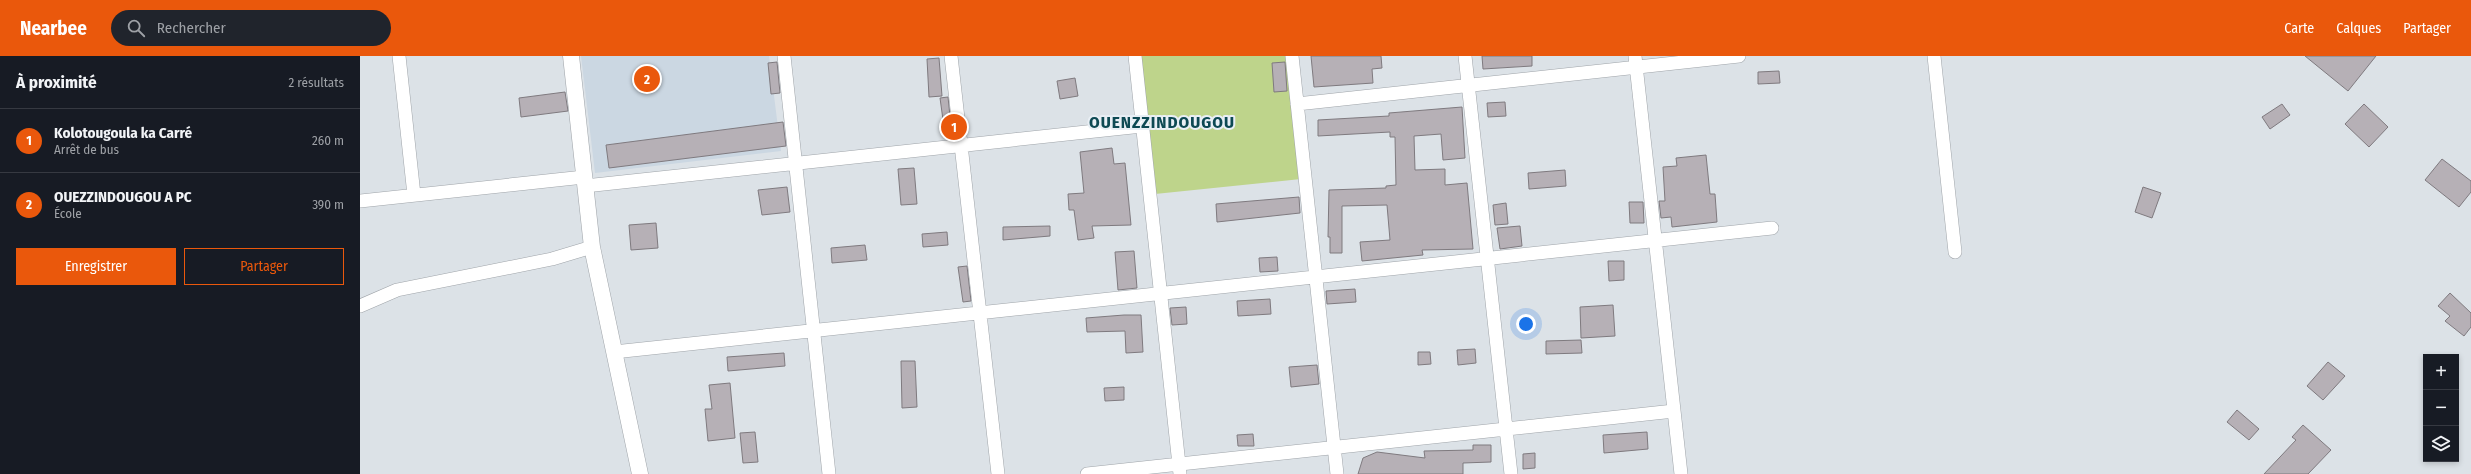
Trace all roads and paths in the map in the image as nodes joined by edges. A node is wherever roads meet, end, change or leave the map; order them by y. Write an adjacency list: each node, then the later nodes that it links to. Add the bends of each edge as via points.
1 (399, 56): 17 (street)
2 (571, 56): 16 (street)
3 (784, 56): 15 (street)
4 (952, 56): 14 (street)
5 (1135, 56): 13 (street)
6 (1292, 56): 12 (street)
7 (1465, 56): 11 (street)
8 (1739, 56): 10 (street)
9 (1934, 56): 22 (street)
10 (1636, 62): 11 (street); 20 (street)
11 (1468, 85): 12 (street); 23 (street)
12 (1297, 104): 24 (street)
13 (1142, 126): 14 (street); 25 (street)
14 (961, 146): 15 (street); 27 (street)
15 (795, 163): 16 (street); 28 (street)
16 (585, 182): 17 (street); 21 (street)
17 (414, 196): 18 (street)
18 (360, 201)
19 (1772, 228): 20 (street)
20 (1655, 240): 23 (street); 30 (street)
21 (592, 248): 26 (street, via 552,259 397,290); 29 (street)
22 (1955, 252)
23 (1487, 258): 24 (street); 31 (street)
24 (1316, 277): 25 (street); 32 (street)
25 (1160, 293): 27 (street); 33 (street)
26 (360, 306)
27 (980, 313): 28 (street); 36 (street)
28 (813, 330): 29 (street); 35 (street)
29 (614, 352): 34 (street)
30 (1674, 411): 31 (street); 40 (street)
31 (1506, 429): 32 (street); 39 (street)
32 (1334, 448): 33 (street); 38 (street)
33 (1179, 469): 37 (street)
34 (640, 474)
35 (829, 474)
36 (998, 474)
37 (1087, 474)
38 (1337, 474)
39 (1510, 474)
40 (1681, 474)

